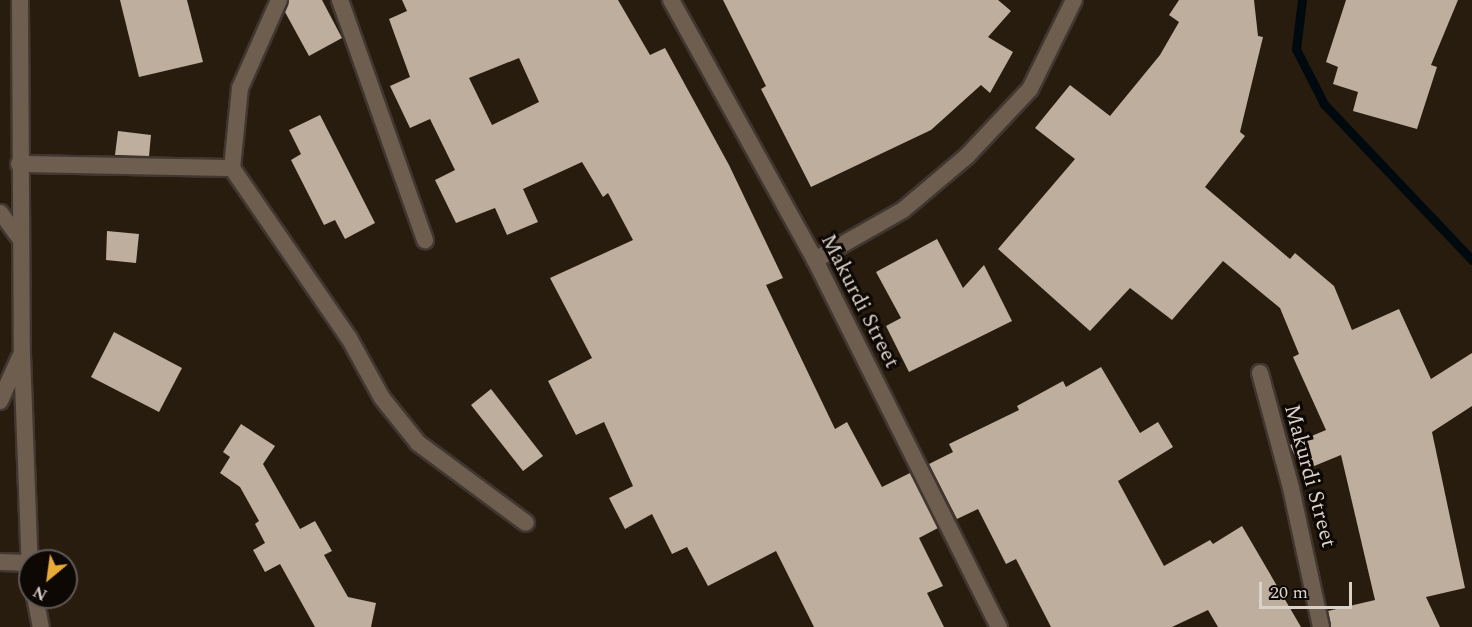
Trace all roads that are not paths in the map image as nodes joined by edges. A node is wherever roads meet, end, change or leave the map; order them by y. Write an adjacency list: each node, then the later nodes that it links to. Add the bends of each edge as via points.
1 (20, 0): 6 (street)
2 (279, 0): 7 (street, via 240,88)
3 (340, 0): 10 (street)
4 (671, 0): 11 (street, Makurdi Street)
5 (1074, 0): 11 (street, via 1030,89 967,156 903,210)
6 (19, 164): 7 (street); 9 (street)
7 (232, 168): 15 (street, via 349,338 382,398 411,434)
8 (0, 212): 9 (lane)
9 (20, 240): 12 (street)
10 (424, 240)
11 (815, 261): 21 (street, Makurdi Street)
12 (22, 354): 14 (street); 16 (street)
13 (1260, 373): 22 (street, Makurdi Street, via 1292,488)
14 (0, 401)
15 (526, 523)
16 (28, 549)
17 (0, 562): 18 (street)
18 (18, 564)
19 (38, 609): 20 (street)
20 (41, 627)
21 (999, 627)
22 (1321, 627)

